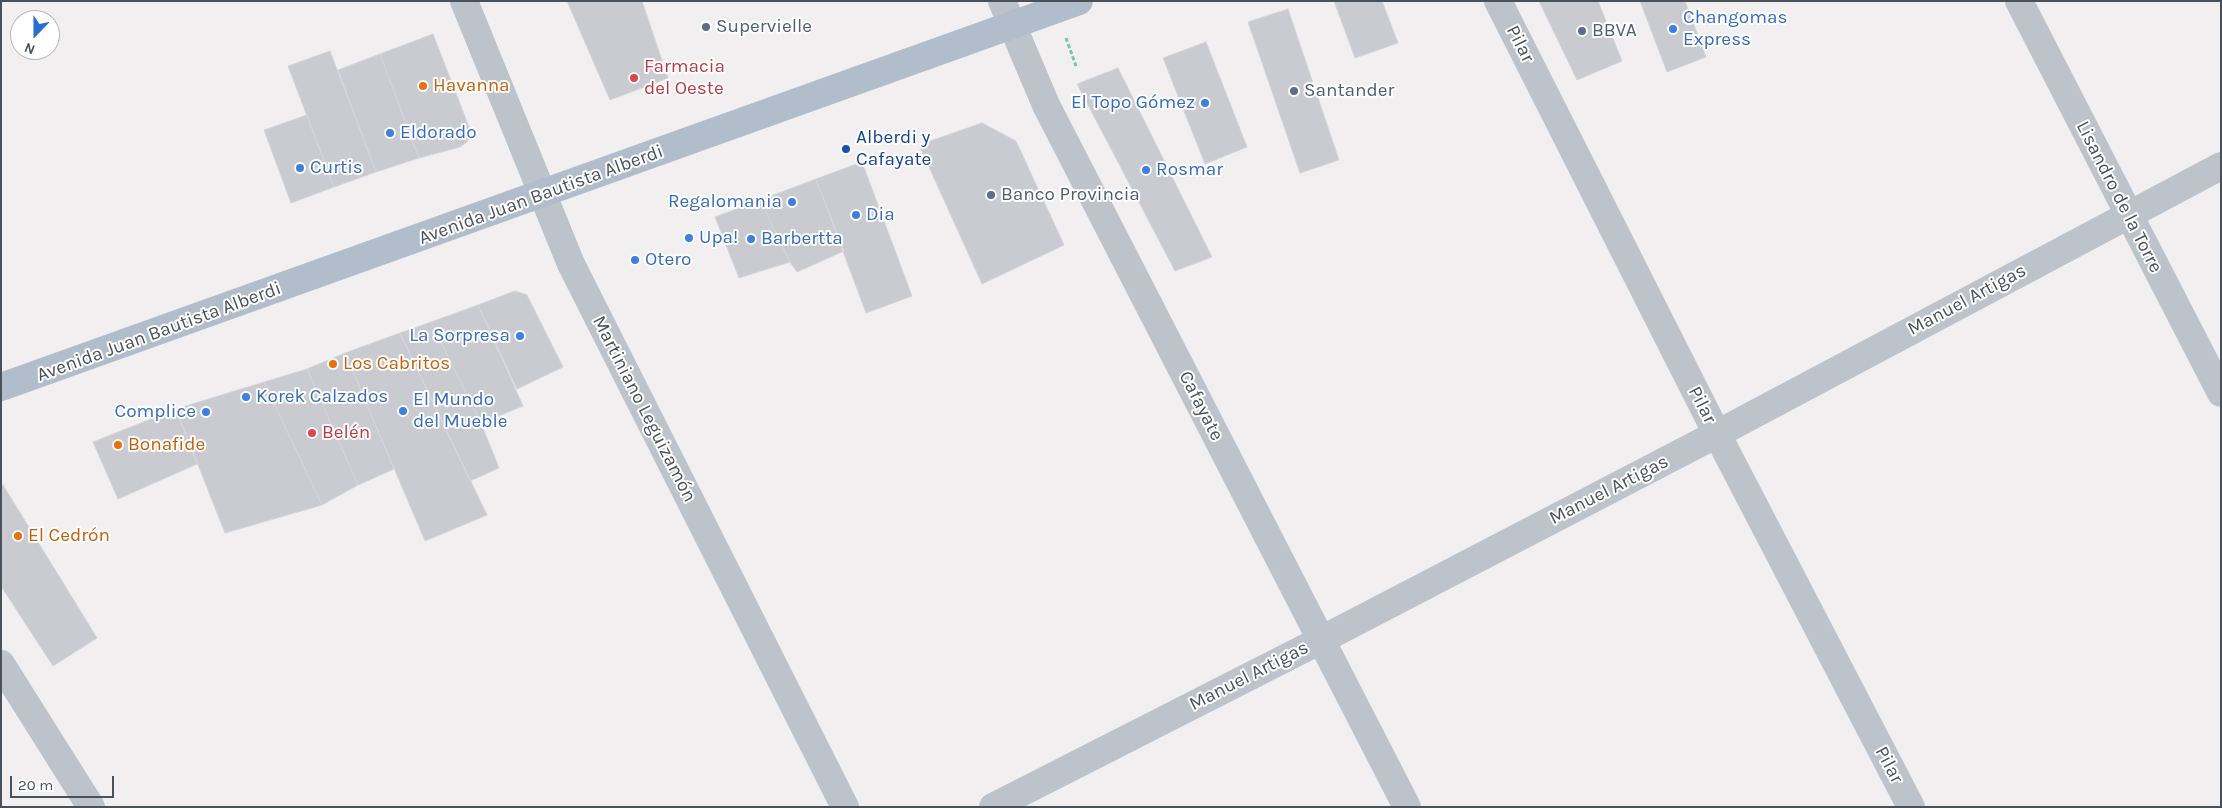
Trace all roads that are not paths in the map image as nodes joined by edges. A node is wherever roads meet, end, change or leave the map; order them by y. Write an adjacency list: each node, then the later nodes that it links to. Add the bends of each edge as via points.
1 (464, 1): 7 (street, Martiniano Leguizamón)
2 (1080, 1): 5 (main road, Avenida Juan Bautista Alberdi)
3 (1498, 1): 11 (street, Pilar)
4 (2019, 1): 8 (street, Lisandro de la Torre)
5 (1008, 13): 7 (main road, Avenida Juan Bautista Alberdi); 12 (street, Cafayate, via 1046,105)
6 (2221, 166): 8 (street, Manuel Artigas)
7 (543, 194): 9 (main road, Avenida Juan Bautista Alberdi); 15 (street, Martiniano Leguizamón, via 571,264)
8 (2127, 214): 10 (street, Lisandro de la Torre); 11 (street, Manuel Artigas)
9 (1, 387)
10 (2221, 393)
11 (1717, 434): 12 (street, Manuel Artigas); 18 (street, Pilar)
12 (1321, 640): 16 (street, Manuel Artigas); 17 (street, Cafayate)
13 (1, 664): 14 (street)
14 (91, 807)
15 (845, 807)
16 (993, 807)
17 (1407, 807)
18 (1911, 807)

